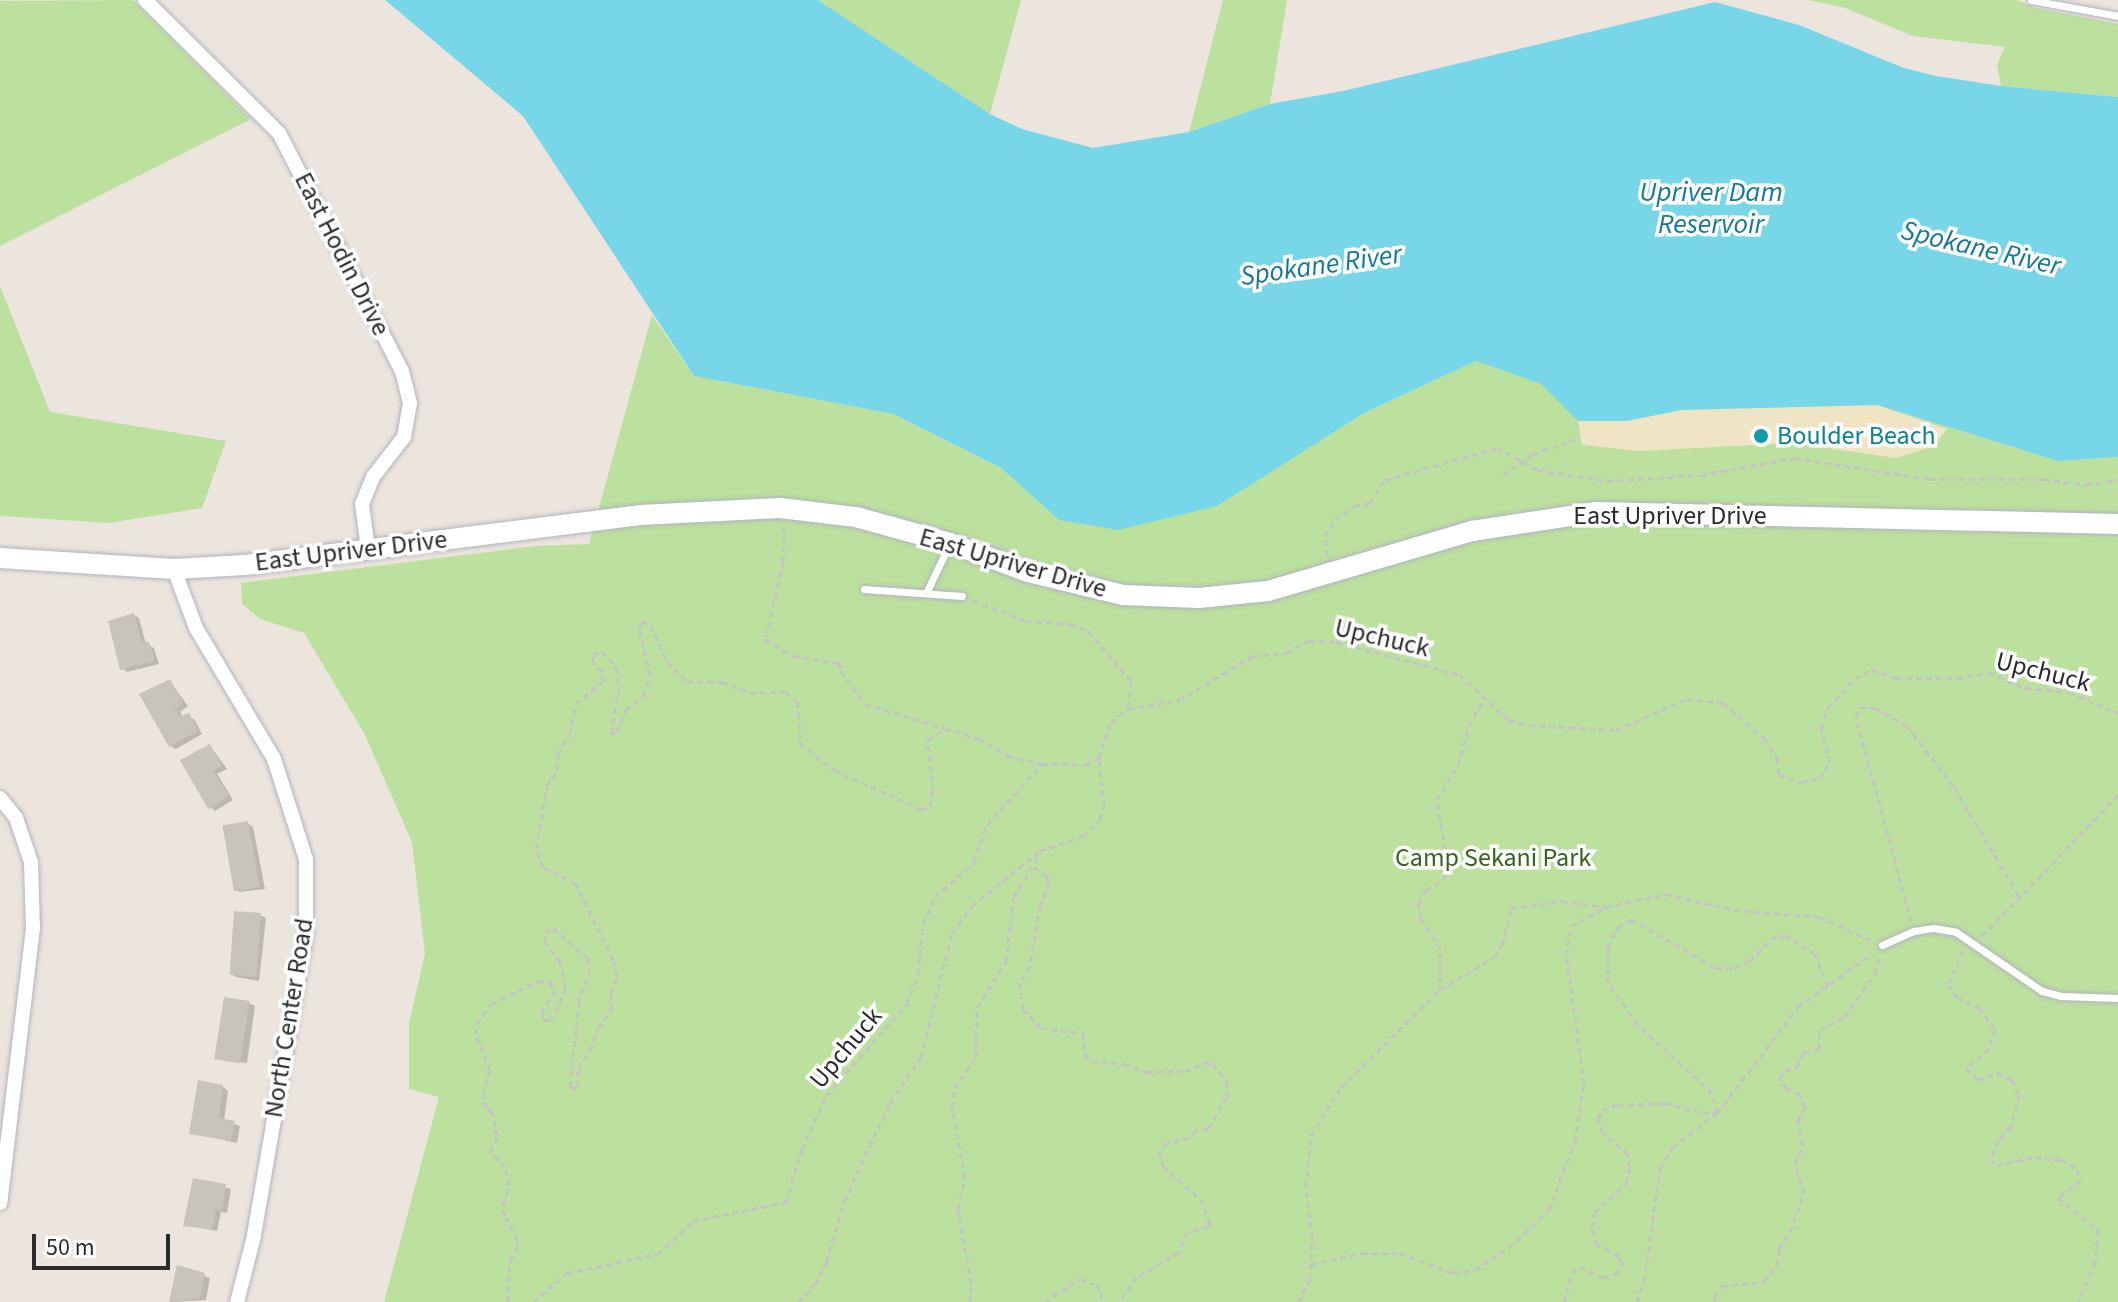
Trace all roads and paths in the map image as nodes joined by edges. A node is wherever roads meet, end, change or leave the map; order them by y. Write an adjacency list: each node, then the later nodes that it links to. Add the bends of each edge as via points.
1 (145, 0): 11 (street, East Hodin Drive, via 279,133 402,371 410,403 404,437 373,477 362,504)
2 (2031, 0): 3 (lane)
3 (2118, 16)
4 (1577, 439): 5 (path)
5 (1519, 463): 6 (path); 7 (path, via 1608,481 1701,475 1795,458 1929,479 2044,479 2086,485); 14 (path, via 1497,448 1385,480 1370,503 1335,519 1325,536)
6 (1503, 475)
7 (2118, 480)
8 (780, 508): 10 (main road, East Upriver Drive, via 856,517); 11 (main road, East Upriver Drive, via 640,515); 21 (path, via 783,562 765,639 793,656 839,663 865,704)
9 (2118, 524): 14 (main road, East Upriver Drive, via 1596,512 1472,531)
10 (950, 543): 14 (main road, East Upriver Drive, via 1028,572 1123,595 1199,598 1268,591); 16 (lane)
11 (368, 549): 13 (main road, East Upriver Drive)
12 (0, 558): 13 (main road, East Upriver Drive)
13 (174, 569): 39 (street, North Center Road, via 196,628 274,759 306,859 306,934 254,1236)
14 (1330, 575)
15 (864, 589): 16 (lane)
16 (926, 593): 17 (lane)
17 (962, 596): 19 (path, via 1026,621 1070,624 1088,631 1131,681)
18 (1485, 697): 19 (path, Upchuck, via 1460,675 1336,642 1309,641 1286,653 1253,656 1179,700); 20 (path, Upchuck, via 1509,720 1616,730 1687,699 1723,703 1764,738 1777,758 1779,775 1801,782 1820,778 1830,762 1821,729 1828,708 1855,678 1872,670 1896,678 1988,673 2026,688 2069,692); 34 (path, via 1469,726 1458,765 1437,800 1445,878 1426,890 1418,903 1421,919 1440,949)
19 (1128, 709): 22 (path, via 1111,722)
20 (2118, 713)
21 (945, 728): 23 (path, via 1008,756); 40 (path, via 928,740 933,791 930,806 922,810 834,770 800,743 798,702 786,692 750,693 722,682 687,682 667,662 651,626 642,621 650,675 643,696 611,734 619,688 616,667 602,651 593,654 603,681 576,704 570,734 547,786 536,849 543,867 576,884 613,960 617,976 611,1010 578,1069 574,1089 570,1085 579,1001 590,969 588,958 553,928 546,932 545,942 560,962 566,986 556,1012 543,1020 555,991 550,982 538,981 491,1004 477,1023 490,1070 483,1095 497,1136 490,1151 505,1167 510,1185 503,1204 518,1247 510,1260)
22 (1099, 758): 23 (path, via 1085,765); 26 (path, via 1104,806 1100,819 1083,836)
23 (1042, 764): 41 (path, Upchuck, via 987,825 974,862 935,897 923,924 918,974 907,1004 826,1096 786,1202 693,1221 658,1254 567,1273)
24 (2118, 795): 28 (path)
25 (0, 798): 37 (street, via 16,818 31,862 33,928)
26 (1040, 851): 27 (path); 42 (path, via 972,906 952,933 921,1057 890,1103 844,1201 827,1261)
27 (1034, 867): 43 (path, via 1014,897 1006,962 977,1007 976,1057 955,1088 952,1107 965,1178 958,1209); 46 (path, via 1049,883 1030,966 1020,983 1023,1009 1041,1028 1083,1033 1091,1061 1147,1072 1213,1064 1227,1082 1227,1097 1208,1129 1167,1143 1159,1151 1163,1166 1200,1199 1208,1227 1187,1232 1179,1252 1137,1277)
28 (2021, 899): 30 (path, via 1954,787 1907,726 1875,708 1861,707 1856,717); 31 (path)
29 (1606, 907): 32 (path, via 1666,894 1734,910 1820,917); 34 (path, via 1562,901 1511,908 1494,957); 38 (path, via 1571,926 1566,955 1584,1083 1575,1141 1549,1210 1475,1270 1453,1273 1400,1253 1362,1253)
30 (1914, 931): 31 (lane, via 1956,932); 32 (lane)
31 (1970, 944): 35 (lane, via 2042,991); 51 (path, via 1948,985 1957,997 1979,1008 1995,1029 1989,1049 1966,1068 1978,1080 1997,1073 2012,1080 2019,1095 2011,1127 1991,1159 1997,1165 2035,1157 2061,1160 2077,1169 2080,1181 2058,1198 2098,1230 2095,1262)
32 (1882, 945): 33 (path); 50 (path, via 1875,974 1845,1016 1825,1024 1819,1049 1804,1052 1797,1067 1780,1078 1786,1088 1800,1094 1805,1106 1798,1121 1803,1145 1795,1164 1804,1193 1777,1265 1764,1282 1722,1286)
33 (1829, 986): 36 (path, via 1798,1007); 36 (path, via 1814,953 1785,935 1771,939 1750,961 1716,968 1640,924 1630,920 1618,927 1608,948 1608,982 1637,1024 1712,1093)
34 (1440, 990): 38 (path, via 1341,1087 1311,1136 1306,1186)
35 (2118, 998)
36 (1717, 1113): 48 (path, via 1665,1103 1602,1110 1602,1132 1628,1154 1630,1167 1626,1183 1595,1213 1592,1227 1597,1245 1622,1263 1616,1274 1603,1278 1580,1267 1572,1272); 49 (path, via 1673,1147 1660,1168)
37 (0, 1203)
38 (1311, 1264): 47 (path)
39 (237, 1302)
40 (508, 1302)
41 (533, 1302)
42 (798, 1302)
43 (970, 1302)
44 (1044, 1302): 45 (path, via 1080,1279 1101,1291)
45 (1101, 1302)
46 (1119, 1302)
47 (1298, 1302)
48 (1564, 1302)
49 (1637, 1302)
50 (1715, 1302)
51 (2078, 1302)

